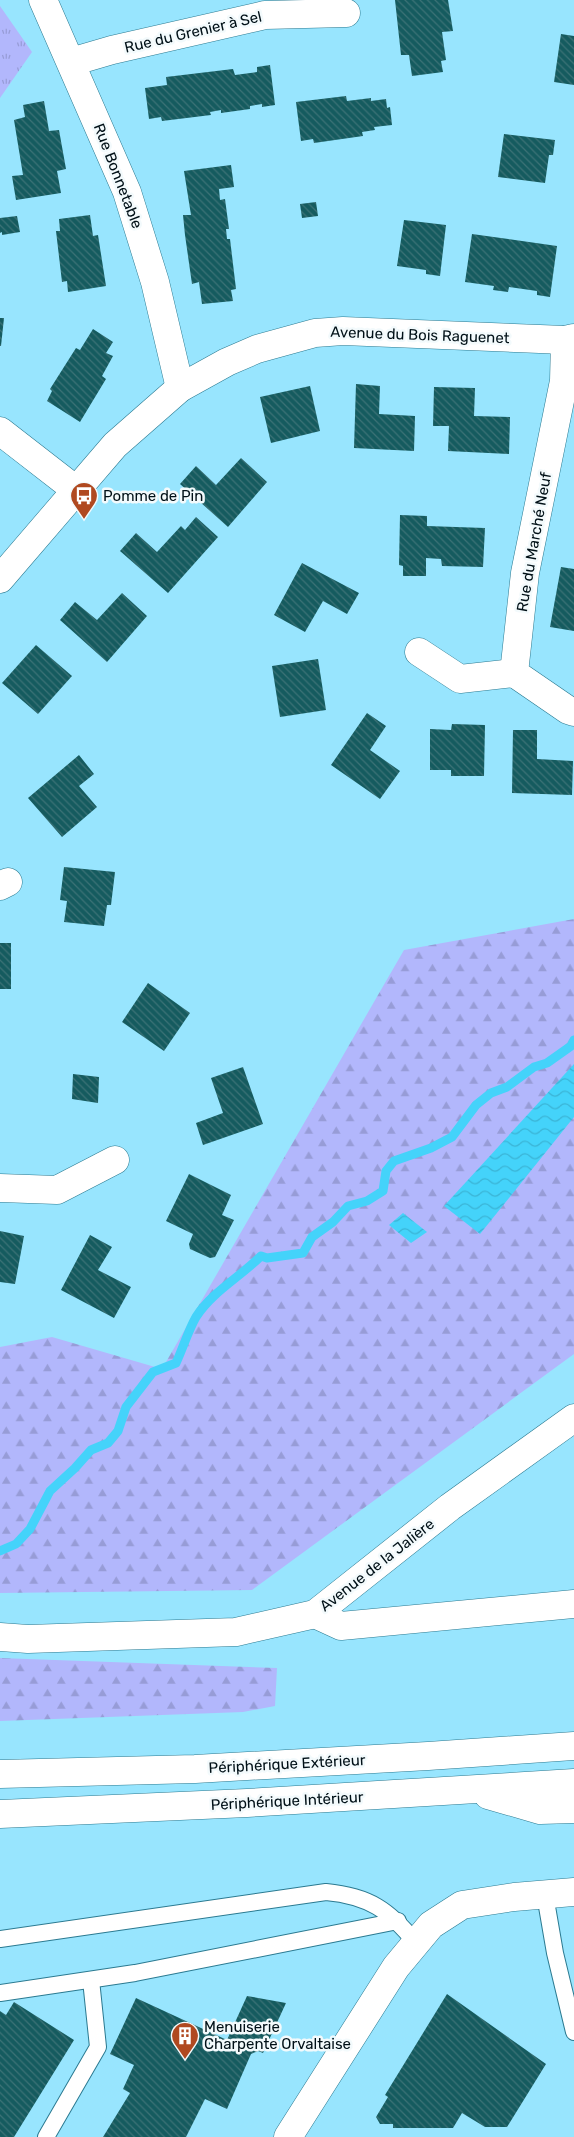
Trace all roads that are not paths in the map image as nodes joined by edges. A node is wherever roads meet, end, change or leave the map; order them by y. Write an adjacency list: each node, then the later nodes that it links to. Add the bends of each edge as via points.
1 (43, 0): 3 (main road, Rue Bonnetable)
2 (346, 13): 3 (main road, Rue du Grenier à Sel, via 265,15)
3 (72, 62): 5 (main road, Rue Bonnetable, via 127,192 155,282)
4 (570, 339): 5 (main road, Avenue du Bois Raguenet, via 343,331 315,333 257,349); 10 (main road, Rue du Marché Neuf, via 525,572)
5 (180, 388): 7 (main road, Avenue du Bois Raguenet, via 115,444)
6 (0, 431): 7 (main road)
7 (76, 490): 8 (main road, Avenue du Bois Raguenet)
8 (0, 579)
9 (419, 652): 10 (main road, via 460,679)
10 (514, 673): 11 (main road)
11 (574, 712)
12 (115, 1160): 13 (main road, via 57,1190)
13 (0, 1188)
14 (574, 1418): 16 (main road, Avenue de la Jalière, via 450,1507)
15 (574, 1604): 16 (main road, via 341,1626)
16 (315, 1614): 17 (main road, Avenue de la Jalière, via 236,1632 28,1639)
17 (0, 1637)
18 (574, 1746): 19 (main road, Périphérique Extérieur, via 195,1769)
19 (0, 1774)
20 (574, 1783): 21 (main road, Périphérique Intérieur)
21 (472, 1790): 22 (main road, via 540,1810); 23 (main road, Périphérique Intérieur)
22 (574, 1809)
23 (0, 1814)
24 (574, 1892): 25 (main road)
25 (545, 1895): 28 (main road, via 462,1905 430,1925); 31 (lane)
26 (398, 1921): 27 (lane, via 365,1899 326,1892); 28 (lane); 29 (lane, via 135,1974)
27 (0, 1939)
28 (416, 1943): 33 (main road, via 396,1968)
29 (90, 1980): 30 (lane); 32 (lane, via 98,2046)
30 (0, 1994)
31 (574, 2032)
32 (46, 2137)
33 (288, 2137)

